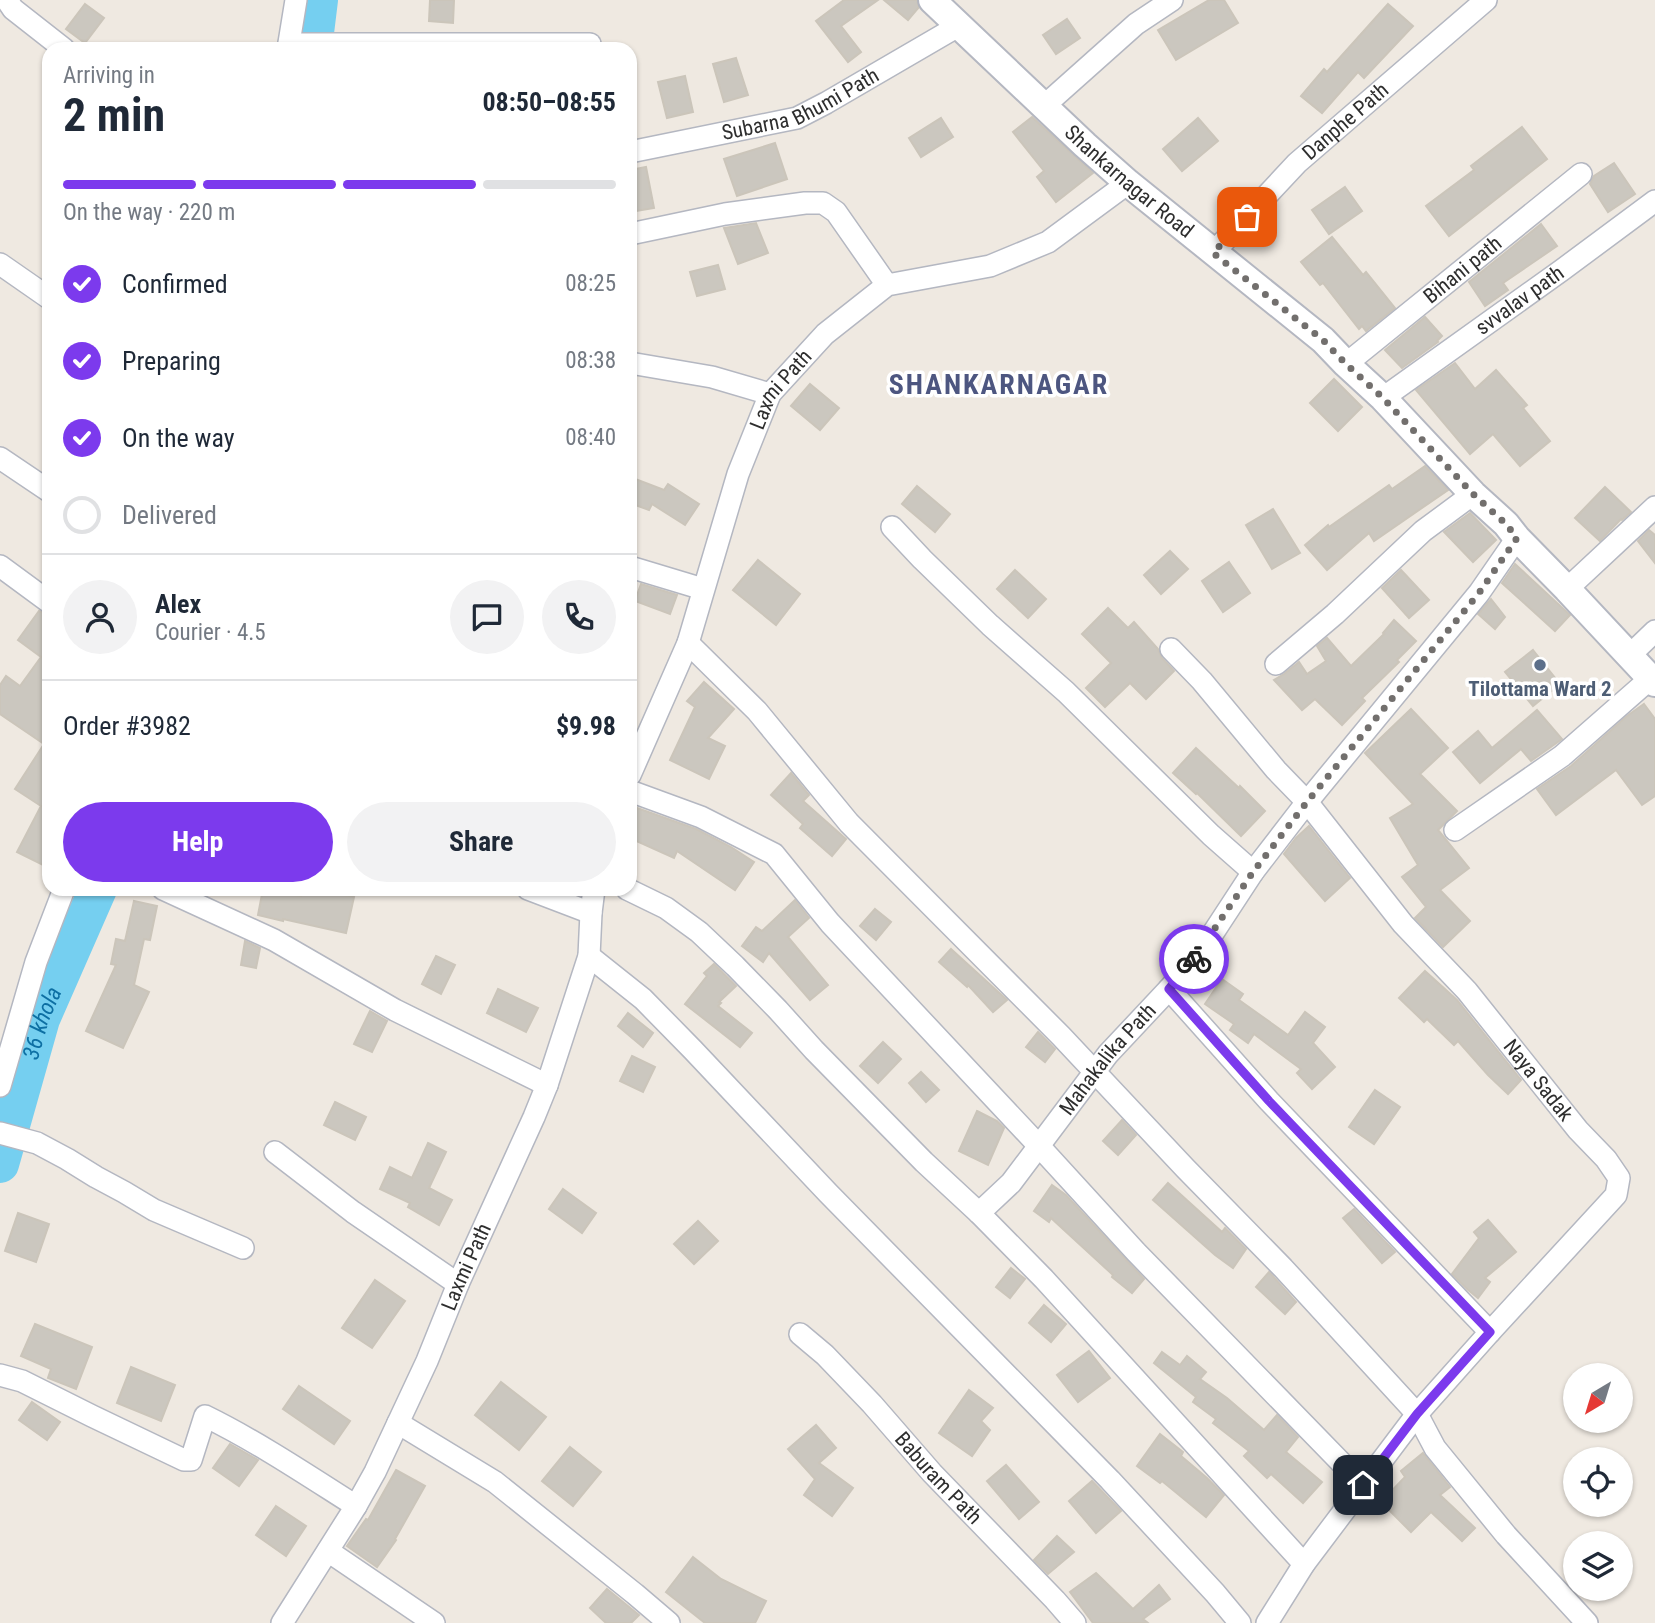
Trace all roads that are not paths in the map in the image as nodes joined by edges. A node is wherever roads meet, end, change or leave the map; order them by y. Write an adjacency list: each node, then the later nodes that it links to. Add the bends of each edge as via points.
1 (7, 0): 7 (street)
2 (296, 0): 8 (street)
3 (932, 0): 6 (street, Shankarnagar Road)
4 (1172, 0): 9 (street, via 1136,24)
5 (1486, 0): 15 (street, Danphe Path, via 1297,163)
6 (960, 26): 9 (street, Shankarnagar Road); 10 (street, Subarna Bhumi Path, via 797,118)
7 (55, 42)
8 (289, 42)
9 (1044, 106): 12 (street, Shankarnagar Road)
10 (637, 151)
11 (1581, 174): 20 (street, Bihani path)
12 (1128, 183): 15 (street, Shankarnagar Road); 17 (street, Laxmi Path, via 1048,242 990,266)
13 (1655, 201): 22 (street, svvalav path)
14 (637, 233): 17 (street, via 725,214 822,203 836,212)
15 (1213, 253): 20 (street, Shankarnagar Road, via 1323,340)
16 (0, 264): 18 (street)
17 (887, 285): 21 (street, Laxmi Path, via 825,334)
18 (42, 293)
19 (637, 364): 21 (street, via 712,377)
20 (1346, 364): 22 (street, Shankarnagar Road)
21 (770, 394): 31 (street, Laxmi Path, via 738,474)
22 (1383, 398): 25 (street, Shankarnagar Road)
23 (0, 458): 24 (street)
24 (42, 486)
25 (1473, 494): 28 (street, Shankarnagar Road); 38 (street, via 1423,531)
26 (1655, 507): 32 (street)
27 (892, 527): 44 (street)
28 (1517, 538): 32 (street, Shankarnagar Road); 42 (street, via 1479,593)
29 (0, 566): 33 (street)
30 (637, 569): 31 (street)
31 (703, 589): 35 (street, Laxmi Path)
32 (1567, 589): 37 (street, Shankarnagar Road)
33 (42, 597)
34 (1655, 631): 37 (street)
35 (688, 643): 40 (street, Laxmi Path); 54 (street, via 757,711 849,823)
36 (1171, 649): 42 (street, Naya Sadak)
37 (1630, 656): 39 (street, Shankarnagar Road)
38 (1276, 664)
39 (1653, 681): 43 (street, via 1562,756)
40 (637, 759)
41 (637, 794): 58 (street, via 701,817 774,853 830,923)
42 (1307, 802): 44 (street, Mahakalika Path); 63 (street, Naya Sadak, via 1403,924 1466,991 1619,1178 1616,1195)
43 (1455, 830)
44 (1253, 872): 52 (street, Mahakalika Path)
45 (637, 894): 60 (street, via 699,932 923,1162)
46 (61, 896): 53 (street)
47 (178, 896): 55 (street, via 274,940 395,1010)
48 (546, 896): 50 (street)
49 (593, 896): 50 (street, Laxmi Path)
50 (590, 913): 51 (street, Laxmi Path)
51 (589, 956): 55 (street, Laxmi Path); 76 (street, via 643,999 693,1050 1110,1480)
52 (1169, 989): 54 (street, Mahakalika Path); 63 (street, via 1269,1101)
53 (3, 1057): 56 (street)
54 (1096, 1073): 58 (street, Mahakalika Path); 66 (street)
55 (547, 1085): 62 (street, Laxmi Path)
56 (0, 1086)
57 (10, 1136): 61 (street, via 37,1143 154,1210)
58 (1039, 1146): 60 (street, Mahakalika Path, via 1011,1183); 68 (street)
59 (275, 1152): 62 (street)
60 (979, 1213): 71 (street)
61 (243, 1248)
62 (458, 1284): 67 (street, Laxmi Path)
63 (1490, 1332): 66 (street, Naya Sadak)
64 (800, 1334): 75 (street, Baburam Path, via 872,1404)
65 (0, 1375): 69 (street, via 22,1381 184,1460 191,1460 205,1416)
66 (1417, 1414): 68 (street, Naya Sadak); 78 (street, via 1435,1448)
67 (398, 1423): 69 (street, Laxmi Path); 74 (street, via 495,1482)
68 (1363, 1485): 71 (street, Naya Sadak)
69 (356, 1506): 70 (street, Laxmi Path)
70 (328, 1550): 72 (street, Laxmi Path); 73 (street)
71 (1304, 1564): 77 (street, Naya Sadak)
72 (282, 1623)
73 (435, 1623)
74 (669, 1623)
75 (1075, 1623)
76 (1240, 1623)
77 (1267, 1623)
78 (1587, 1623)

